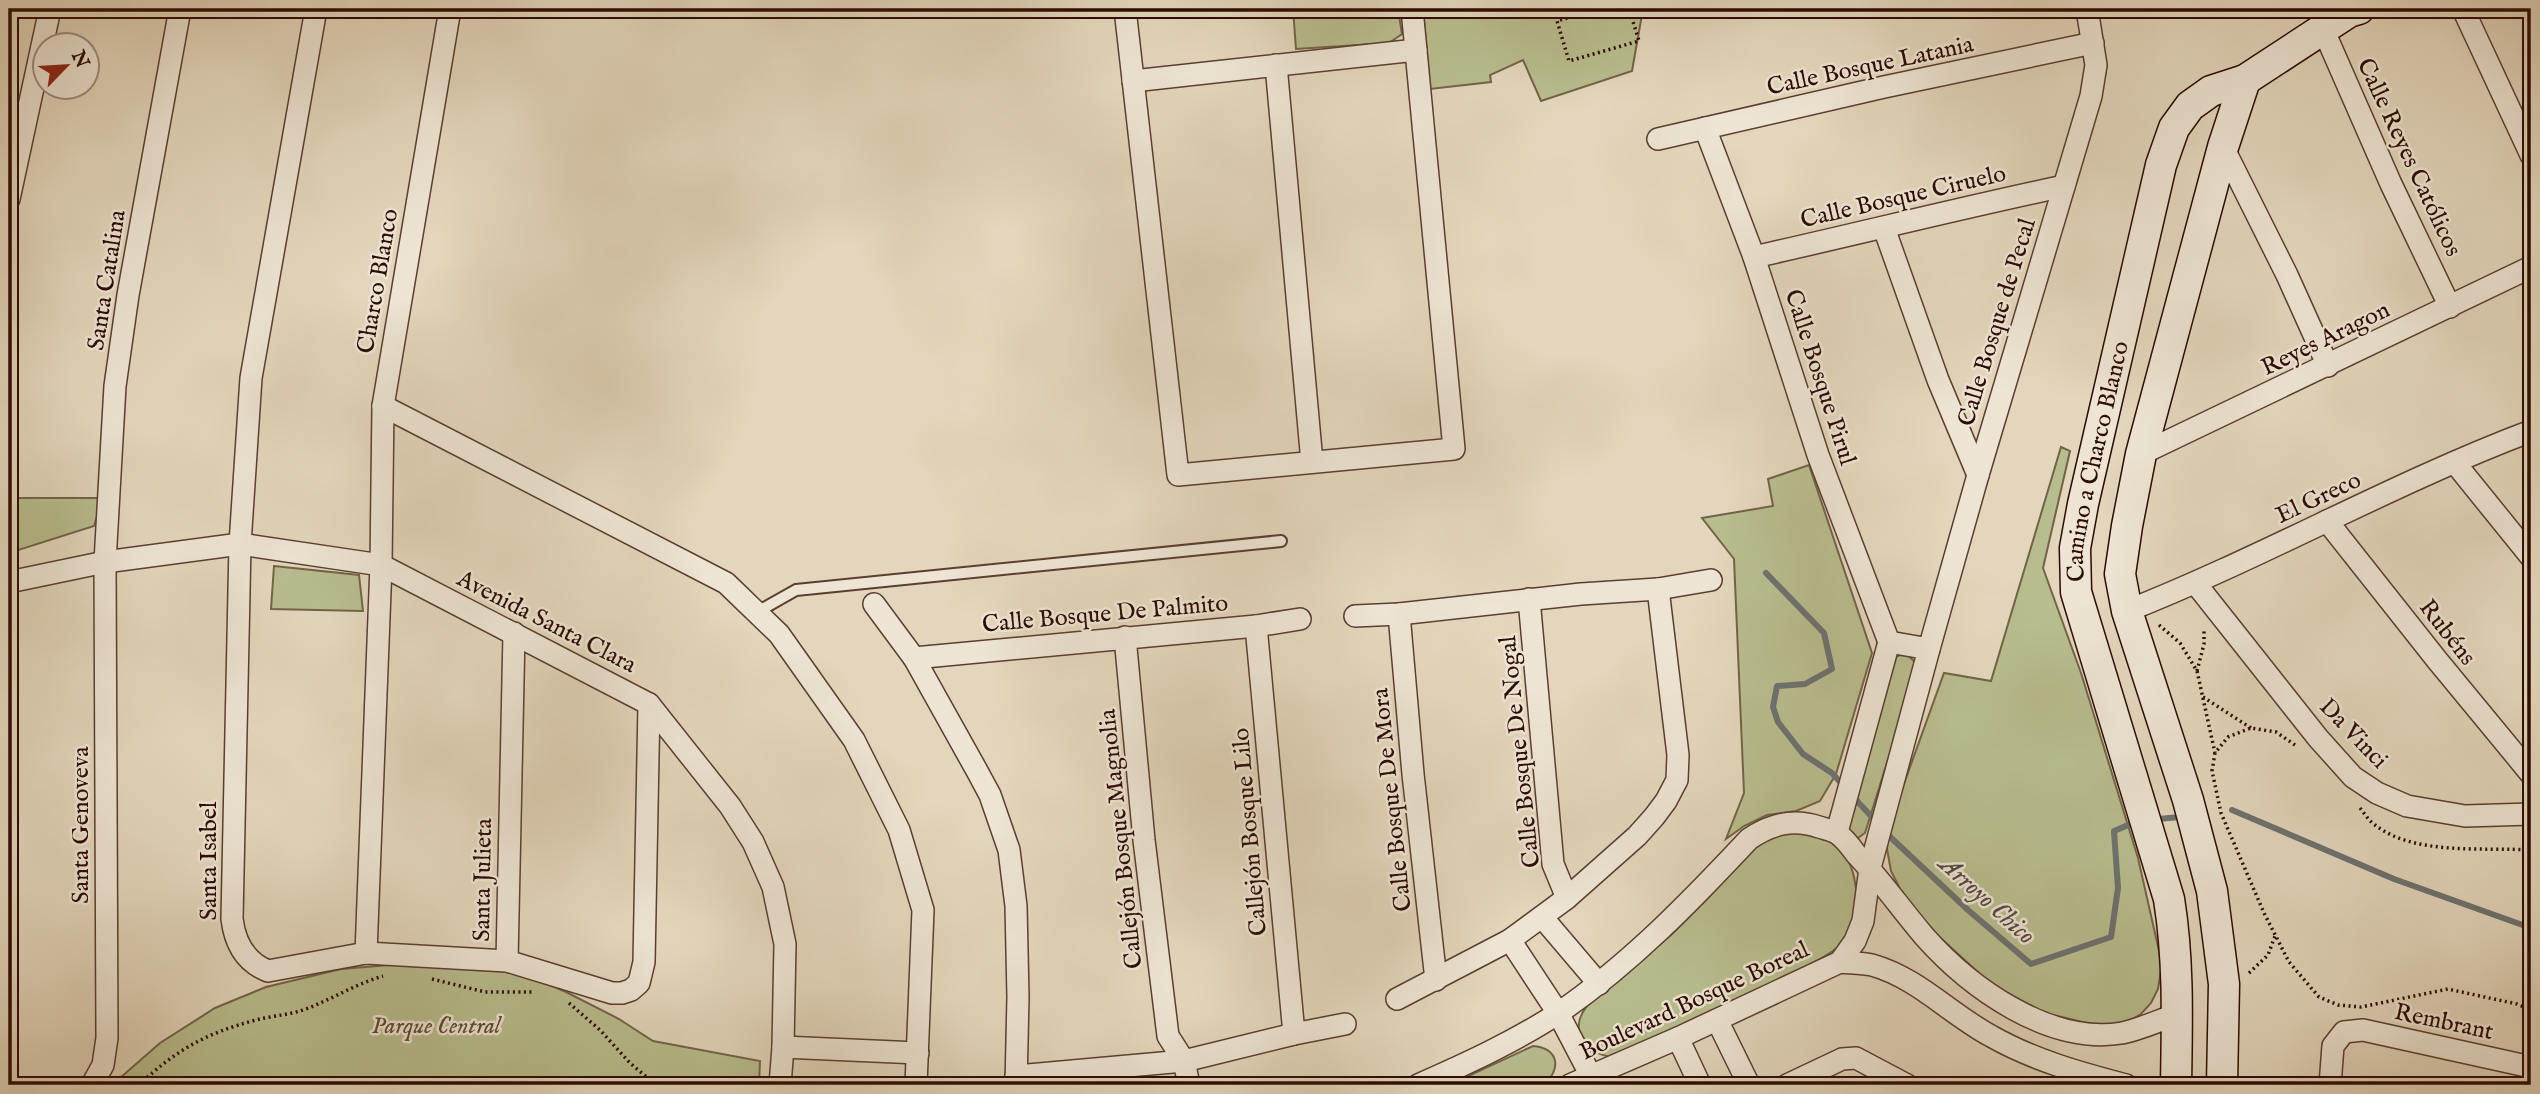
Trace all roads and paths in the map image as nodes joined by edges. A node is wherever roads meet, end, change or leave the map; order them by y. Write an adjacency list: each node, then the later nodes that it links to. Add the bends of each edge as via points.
1 (50, 9): 23 (street)
2 (180, 9): 39 (street, Santa Catalina, via 117,373)
3 (316, 9): 37 (street, via 251,378)
4 (450, 9): 29 (street, Charco Blanco)
5 (1125, 9): 16 (street)
6 (1412, 9): 14 (street)
7 (1599, 9): 8 (path, via 1557,21 1569,61 1639,41)
8 (1629, 9)
9 (2087, 9): 13 (street, Calle Bosque de Pecal)
10 (2359, 9): 12 (street, Camino a Charco Blanco)
11 (2463, 9): 21 (street)
12 (2323, 29): 17 (street, Camino a Charco Blanco); 27 (street, Calle Reyes Católicos)
13 (2092, 43): 18 (street, Calle Bosque Latania); 22 (street, Calle Bosque de Pecal, via 2096,65 2091,96)
14 (1416, 50): 15 (street); 32 (street, via 1454,449)
15 (1276, 65): 16 (street); 32 (street)
16 (1133, 80): 32 (street, via 1178,474)
17 (2245, 80): 20 (street, Camino a Charco Blanco); 69 (street, Camino a Charco Blanco, via 2211,91 2190,106 2174,128 2161,165 2075,548 2076,592)
18 (1705, 128): 19 (street, Calle Bosque Latania); 25 (street, Calle Bosque Pirul)
19 (1658, 139)
20 (2223, 148): 28 (street); 31 (street, Camino a Charco Blanco)
21 (2531, 155)
22 (2064, 186): 24 (street, Calle Bosque Ciruelo); 34 (street, Calle Bosque de Pecal)
23 (9, 199)
24 (1884, 228): 25 (street, Calle Bosque Ciruelo); 34 (street, via 1938,380)
25 (1754, 257): 55 (street, Calle Bosque Pirul, via 1818,455)
26 (2531, 267): 27 (street, Reyes Aragon)
27 (2450, 307): 28 (street, Reyes Aragon)
28 (2328, 366): 31 (street, Reyes Aragon)
29 (383, 406): 40 (street, Charco Blanco); 48 (street, via 726,583)
30 (2531, 431): 33 (street, El Greco)
31 (2141, 454): 47 (street, Camino a Charco Blanco, via 2120,574)
32 (1312, 462)
33 (2455, 463): 35 (street, El Greco); 38 (street)
34 (1978, 475): 56 (street, Calle Bosque de Pecal)
35 (2327, 521): 43 (street, El Greco); 62 (street, Rubéns)
36 (1281, 541): 48 (lane, via 796,590)
37 (240, 544): 39 (street, Avenida Santa Clara); 40 (street, Avenida Santa Clara); 73 (street, Santa Isabel, via 234,934 247,957 268,971)
38 (2531, 557)
39 (105, 562): 42 (street, Avenida Santa Clara); 100 (street, Santa Genoveva, via 107,1038 103,1065)
40 (382, 565): 53 (street, Avenida Santa Clara); 73 (street)
41 (1711, 580): 44 (street)
42 (9, 582)
43 (2196, 584): 47 (street, El Greco); 64 (street, Da Vinci, via 2318,738 2369,788 2407,806 2438,813)
44 (1658, 589): 45 (street); 68 (street, via 1677,780 1637,836)
45 (1529, 599): 49 (street); 68 (street, Calle Bosque De Nogal, via 1553,864)
46 (874, 604): 57 (street)
47 (2127, 611): 58 (path, via 2157,624 2180,643 2197,671); 67 (street, Camino a Charco Blanco)
48 (757, 612): 93 (street, via 779,634 854,740 899,830 923,910)
49 (1399, 614): 50 (street); 78 (street, Calle Bosque De Mora)
50 (1355, 616)
51 (1300, 619): 52 (street, Calle Bosque De Palmito)
52 (1256, 626): 54 (street, Calle Bosque De Palmito); 89 (street, Callejón Bosque Lilo)
53 (514, 633): 59 (street, Avenida Santa Clara); 74 (street, Santa Julieta)
54 (1125, 637): 57 (street, Calle Bosque De Palmito); 90 (street, Callejón Bosque Magnolia)
55 (1889, 642): 56 (street); 65 (street)
56 (1929, 649): 66 (street)
57 (914, 657): 99 (street, via 990,795 1009,850 1016,906)
58 (2203, 697): 60 (path); 61 (path)
59 (649, 704): 74 (street, Santa Julieta, via 639,983 631,990 612,993); 92 (street, Avenida Santa Clara, via 730,806 764,865 785,944)
60 (2251, 729)
61 (2215, 753)
62 (2531, 774)
63 (2221, 813): 71 (path)
64 (2531, 814)
65 (1837, 832): 66 (street); 79 (street, Boulevard Bosque Boreal, via 1797,821 1763,829 1673,919)
66 (1870, 868): 75 (street, Boulevard Bosque Boreal, via 1860,930); 86 (street, via 1952,963 2031,1019 2070,1031 2103,1034)
67 (2212, 891): 69 (street); 80 (street, Camino a Charco Blanco)
68 (1567, 898): 70 (street)
69 (2169, 899): 86 (street, Camino a Charco Blanco)
70 (1542, 917): 72 (street); 79 (street)
71 (2275, 936): 80 (path, via 2268,955 2251,972); 84 (path, via 2289,962 2319,997 2338,1005 2361,1007 2448,989)
72 (1510, 940): 78 (street); 85 (street)
73 (366, 953): 74 (street, Santa Isabel)
74 (507, 961)
75 (1840, 962): 87 (street, Boulevard Bosque Boreal); 112 (street, Boulevard Bosque Boreal, via 1894,973 1991,1037 2079,1074)
76 (383, 976): 101 (path, via 302,1010 233,1026 205,1038 176,1053)
77 (421, 978): 81 (path, via 485,992)
78 (1436, 980): 82 (street)
79 (1599, 984): 85 (street, Boulevard Bosque Boreal)
80 (2224, 984): 114 (street, Camino a Charco Blanco)
81 (533, 992)
82 (1396, 999)
83 (566, 1002): 102 (path)
84 (2531, 1010)
85 (1558, 1013): 97 (street); 106 (street, Boulevard Bosque Boreal, via 1473,1061)
86 (2178, 1014): 113 (street, Camino a Charco Blanco)
87 (1717, 1020): 91 (street, Boulevard Bosque Boreal); 109 (street)
88 (1345, 1024): 89 (street)
89 (1294, 1034): 94 (street)
90 (1168, 1036): 94 (street, Callejón Bosque Magnolia); 96 (street)
91 (1678, 1038): 97 (street, Boulevard Bosque Boreal); 108 (street)
92 (783, 1047): 93 (street); 103 (street, Avenida Santa Clara)
93 (918, 1053): 104 (street)
94 (1184, 1061): 96 (street); 105 (street)
95 (2531, 1067): 115 (street, Rembrant, via 2363,1030 2344,1032 2333,1045)
96 (1155, 1075): 99 (street)
97 (1591, 1076): 107 (street, Boulevard Bosque Boreal)
98 (1818, 1078): 110 (street); 111 (street, via 1842,1059 1856,1058)
99 (1016, 1080)
100 (92, 1085)
101 (139, 1085)
102 (656, 1085)
103 (780, 1085)
104 (916, 1085)
105 (1189, 1085)
106 (1418, 1085)
107 (1570, 1085)
108 (1700, 1085)
109 (1749, 1085)
110 (1787, 1085)
111 (1907, 1085)
112 (2126, 1085)
113 (2176, 1085)
114 (2222, 1085)
115 (2330, 1085)

